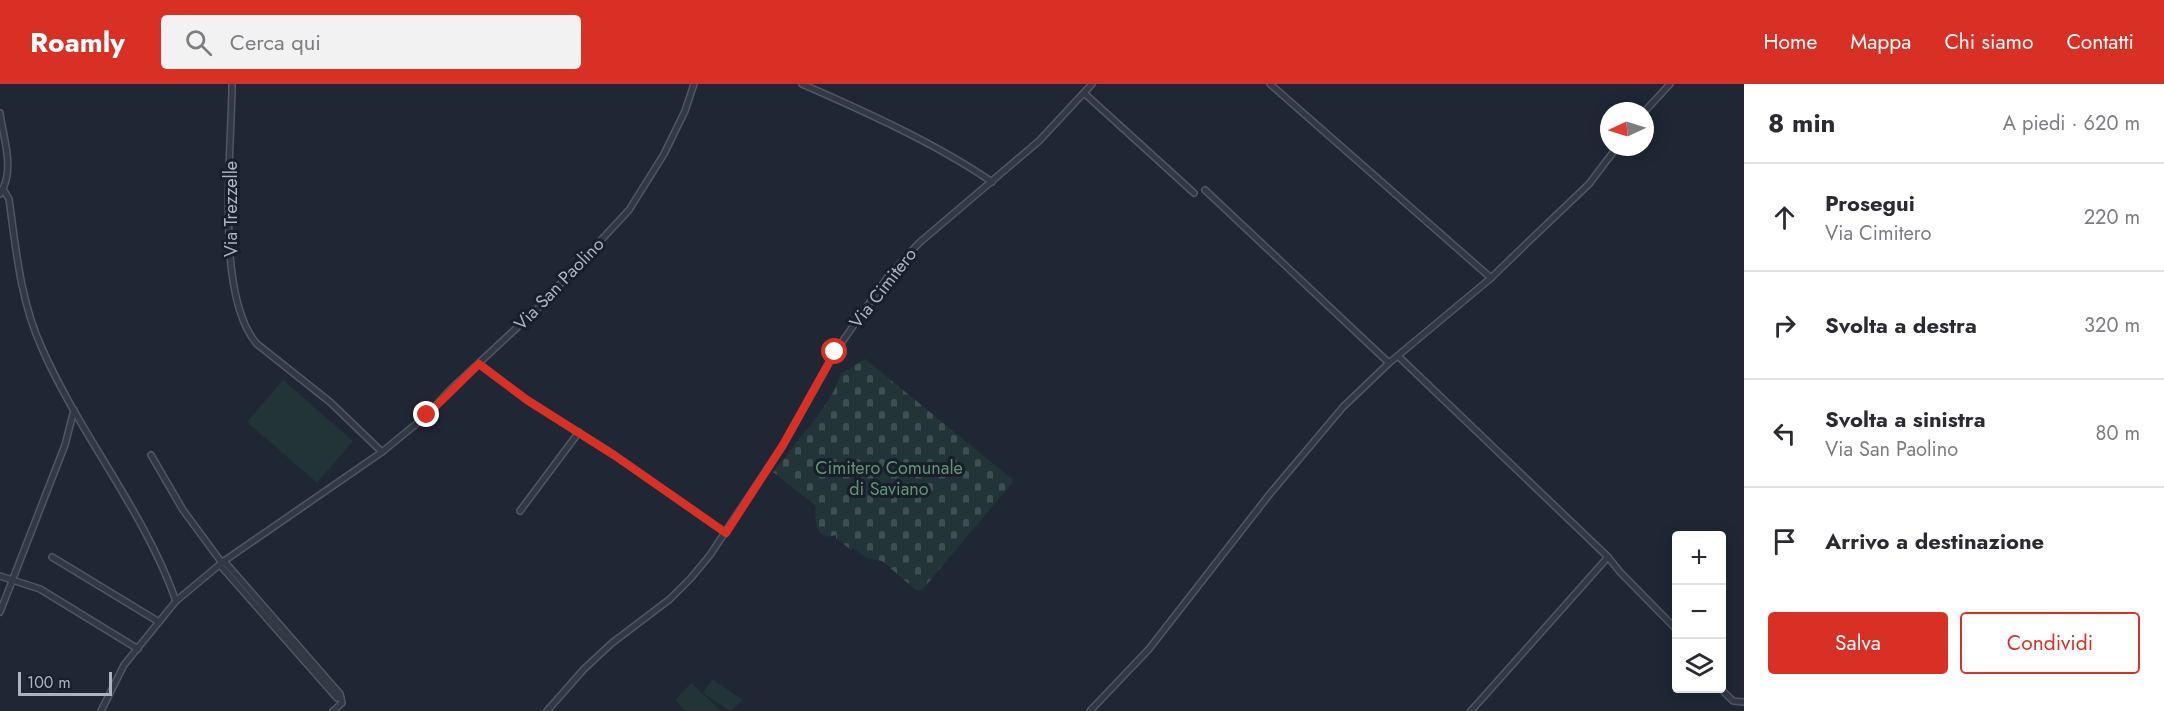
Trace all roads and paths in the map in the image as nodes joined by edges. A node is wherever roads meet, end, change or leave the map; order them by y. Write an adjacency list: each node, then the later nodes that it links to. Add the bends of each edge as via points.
1 (232, 84): 21 (street, Via Trezzelle, via 228,233 240,313 257,344 330,402)
2 (694, 84): 18 (street, Via San Paolino, via 664,154 629,210 538,308)
3 (802, 84): 11 (street, via 894,128)
4 (1092, 84): 7 (street, Via Cimitero)
5 (1270, 84): 15 (street)
6 (1670, 84): 8 (street)
7 (1084, 93): 11 (street, Via Cimitero, via 1039,141); 14 (street)
8 (1653, 102)
9 (0, 113): 13 (street, via 8,162)
10 (1610, 156): 15 (street, via 1588,184)
11 (992, 182): 24 (street, Via Cimitero, via 919,243 887,278 835,352 783,445)
12 (1205, 190): 17 (street)
13 (2, 191): 19 (street, via 9,199 29,316)
14 (1194, 193)
15 (1491, 278): 16 (street)
16 (1398, 356): 17 (street); 26 (street)
17 (1389, 363): 40 (street, via 1305,451 1149,649)
18 (479, 364): 20 (street); 21 (street, Via San Paolino)
19 (74, 410): 29 (street, via 65,445); 30 (street, via 165,569)
20 (579, 432): 23 (street); 24 (street)
21 (382, 452): 27 (street, Via San Paolino)
22 (151, 455): 27 (street, via 183,510)
23 (520, 511)
24 (726, 533): 39 (street, Via Cimitero, via 670,599 612,643)
25 (52, 557): 32 (street)
26 (1608, 557): 33 (street); 41 (street)
27 (222, 563): 30 (street, Via San Paolino); 38 (street, via 337,698 341,698 341,705)
28 (0, 576): 29 (street)
29 (12, 579): 31 (street); 34 (street, via 40,589)
30 (176, 601): 32 (street, Via San Paolino)
31 (0, 612)
32 (159, 622): 34 (street, Via San Paolino)
33 (1672, 624)
34 (138, 649): 37 (street, Via San Paolino, via 124,665)
35 (1725, 693): 36 (street, via 1733,701)
36 (1744, 702)
37 (101, 711)
38 (333, 711)
39 (547, 711)
40 (1090, 711)
41 (1471, 711)

